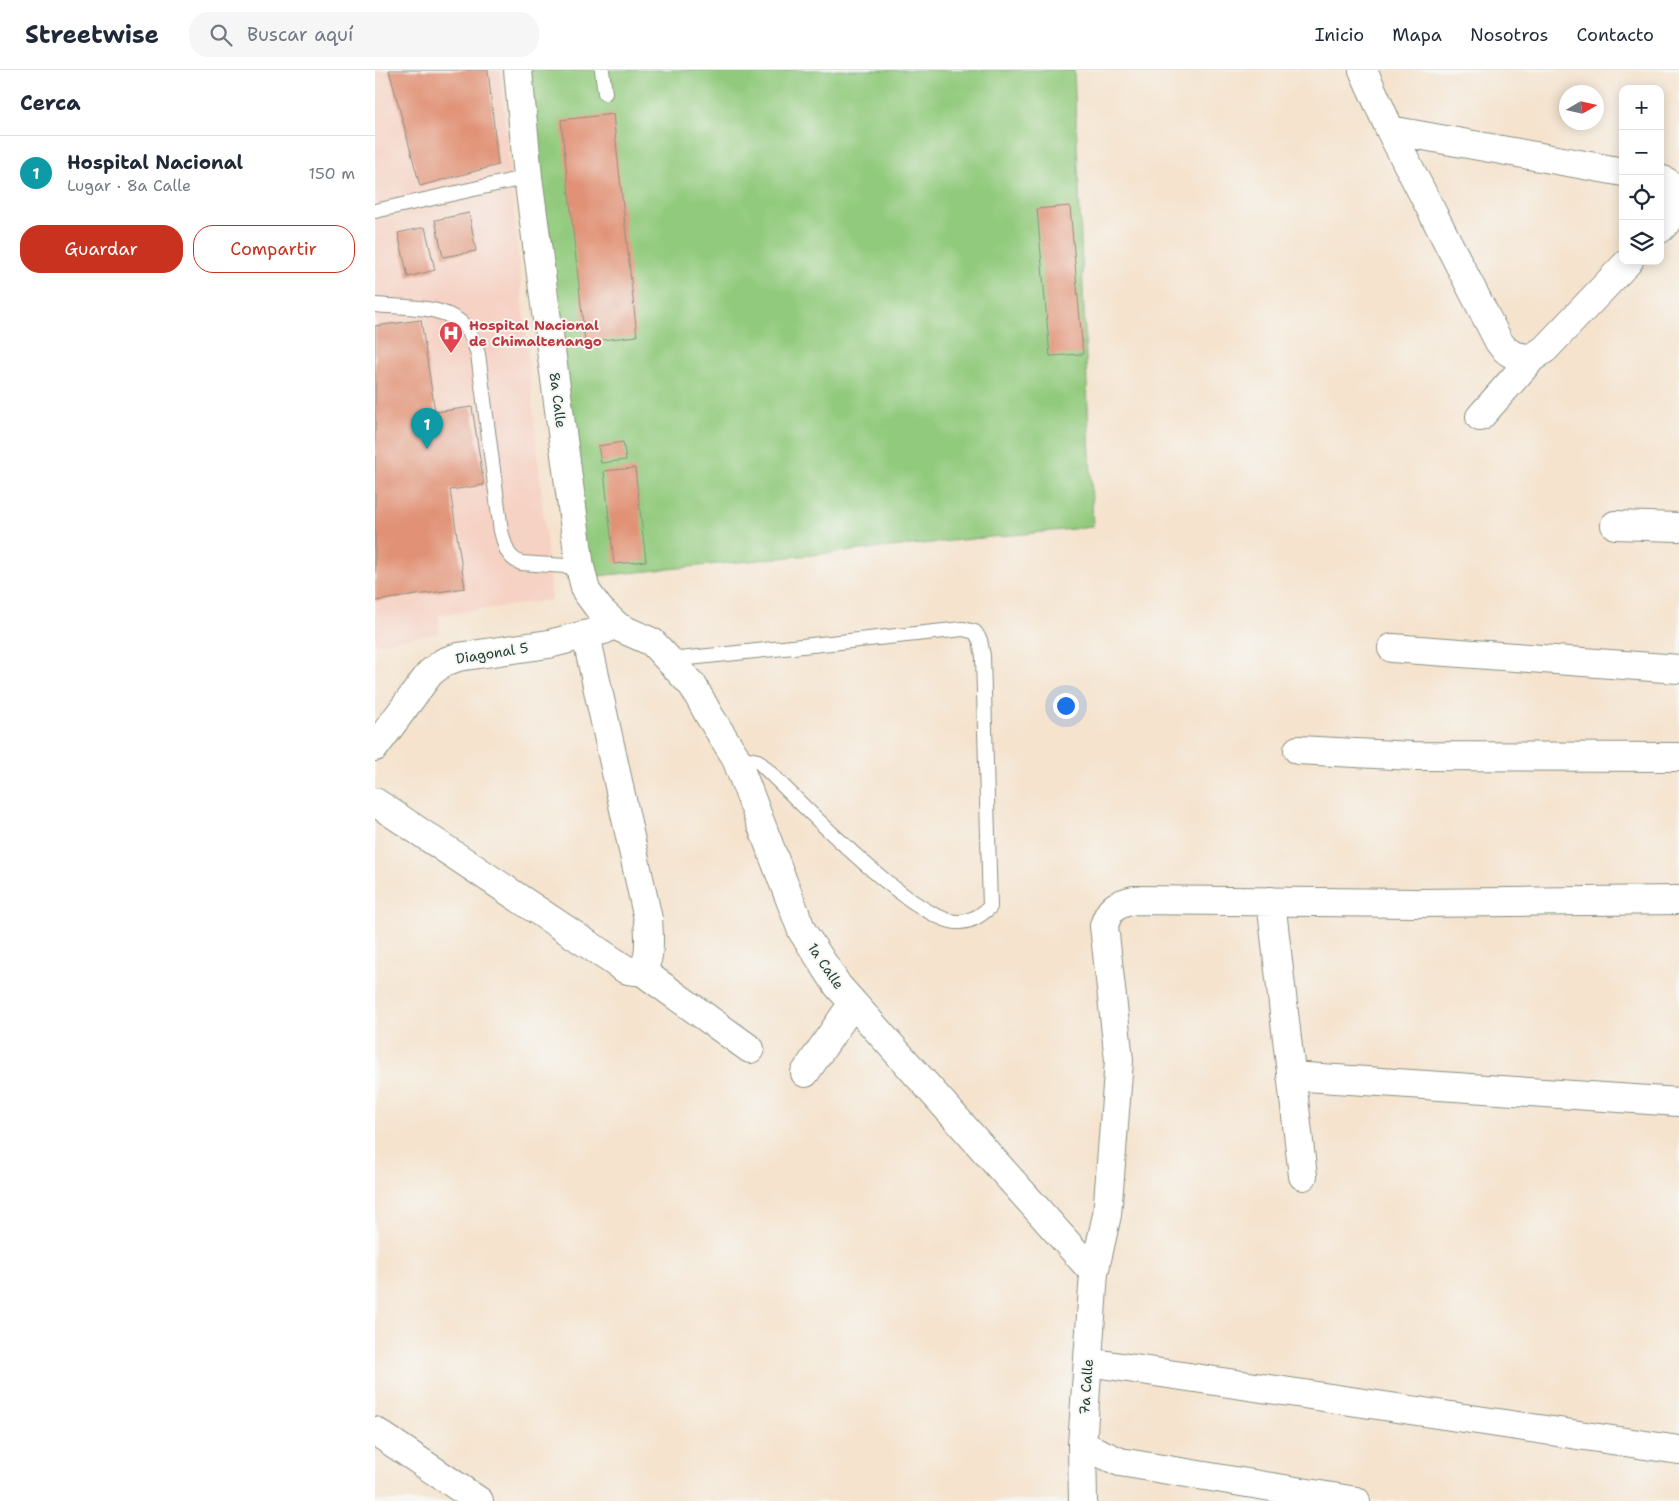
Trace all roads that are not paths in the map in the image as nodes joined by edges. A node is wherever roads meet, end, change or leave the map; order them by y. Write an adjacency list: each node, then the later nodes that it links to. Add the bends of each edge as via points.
1 (518, 70): 7 (street, 8a Calle)
2 (602, 70): 4 (lane)
3 (1363, 70): 5 (street)
4 (605, 93)
5 (1390, 130): 6 (street); 14 (street, via 1499,342 1506,352 1516,357)
6 (1619, 171)
7 (529, 177): 10 (lane); 18 (street, 8a Calle)
8 (1664, 181): 9 (street, via 1672,186)
9 (1678, 207): 11 (street)
10 (375, 211)
11 (1664, 224)
12 (1625, 265): 14 (street, via 1545,349)
13 (375, 305): 18 (lane, via 454,316 468,330 478,354 501,531 507,552 513,560 521,563)
14 (1532, 358): 15 (street)
15 (1480, 417)
16 (1615, 525): 17 (street)
17 (1679, 527)
18 (579, 567): 19 (street, 8a Calle, via 586,592)
19 (618, 627): 20 (street, Diagonal 5); 22 (street, 1a Calle, via 652,642)
20 (586, 635): 24 (street, Diagonal 5, via 444,662 430,673); 31 (street, via 648,919 649,957)
21 (1392, 648): 23 (street)
22 (670, 660): 26 (street, 1a Calle, via 693,686); 26 (lane, via 963,628 975,632 983,656 990,907 976,919 959,922 936,917 886,883 757,761)
23 (1679, 669)
24 (375, 747)
25 (1298, 750): 27 (street, via 1413,756)
26 (735, 756): 32 (street, 1a Calle, via 802,931)
27 (1679, 757)
28 (375, 802): 31 (street, via 625,969)
29 (1679, 900): 30 (street)
30 (1271, 901): 35 (street); 38 (street, 7a Calle, via 1134,900 1120,903 1108,913 1105,926 1119,1060 1107,1215)
31 (640, 970): 33 (street)
32 (853, 1003): 34 (street); 38 (street, 1a Calle)
33 (750, 1049)
34 (805, 1073)
35 (1291, 1076): 36 (street); 37 (street)
36 (1679, 1102)
37 (1303, 1176)
38 (1095, 1273): 39 (street, 7a Calle)
39 (1088, 1362): 41 (street, 7a Calle); 42 (street)
40 (375, 1431): 43 (street)
41 (1082, 1444): 44 (street, 7a Calle); 45 (street, via 1120,1462)
42 (1679, 1450)
43 (479, 1501)
44 (1083, 1501)
45 (1357, 1501)

